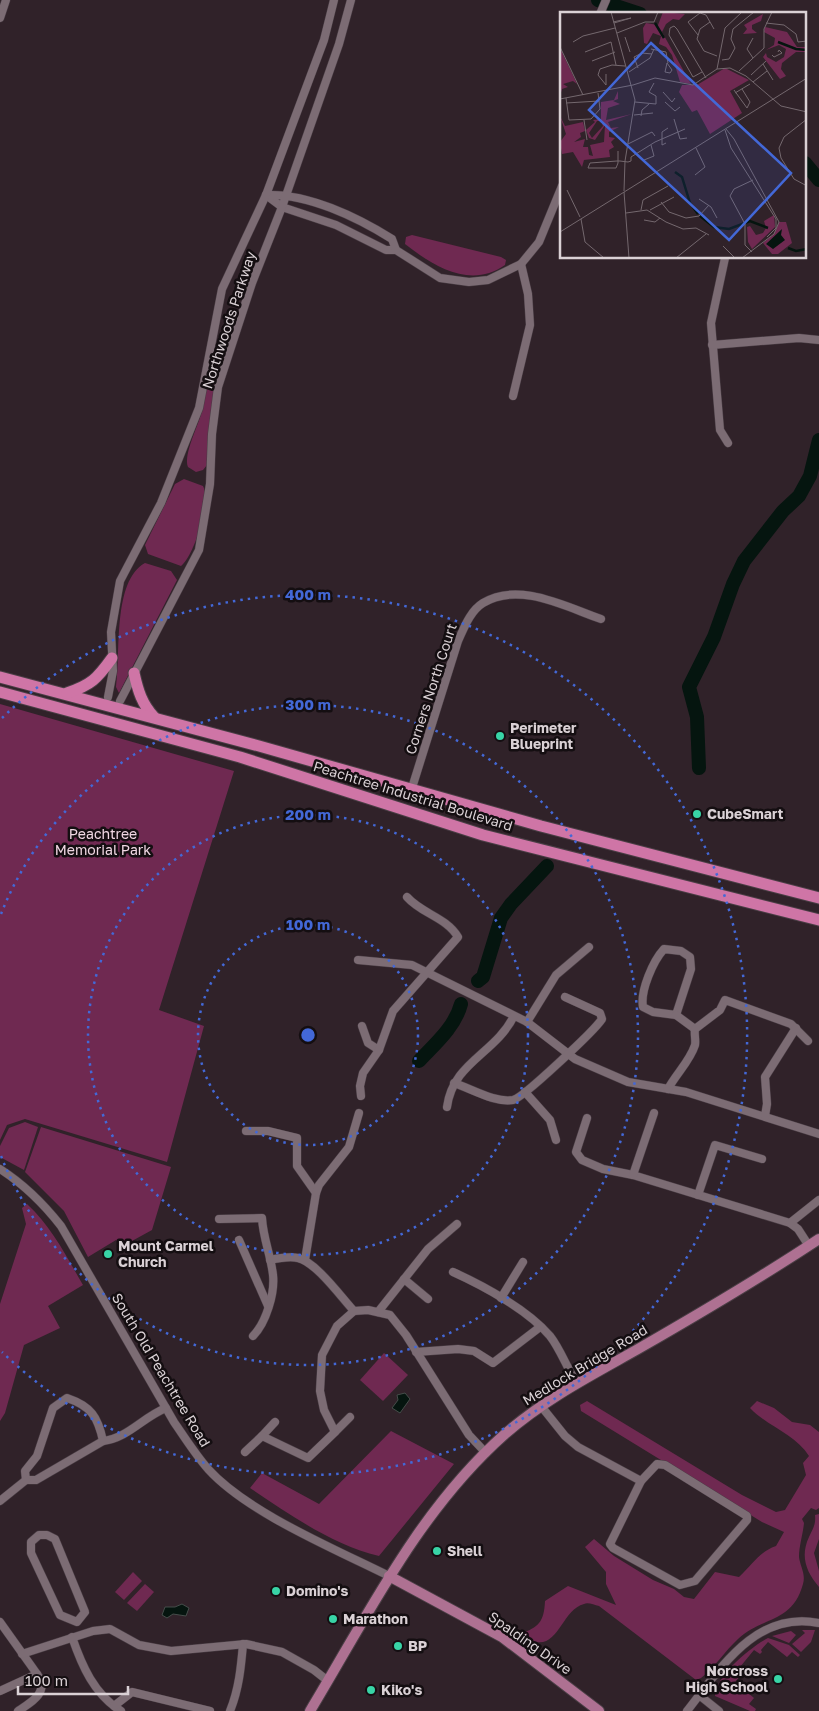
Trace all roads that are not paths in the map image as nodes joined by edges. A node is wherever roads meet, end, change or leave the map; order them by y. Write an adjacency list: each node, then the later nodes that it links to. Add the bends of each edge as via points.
1 (6, 0): 6 (street)
2 (334, 0): 9 (street, Northwoods Parkway, via 324,40)
3 (351, 0): 8 (street, Northwoods Parkway, via 339,44)
4 (606, 0): 5 (street)
5 (601, 12)
6 (0, 18)
7 (560, 191): 13 (street, via 539,242)
8 (286, 194): 9 (street); 10 (street, Northwoods Parkway); 11 (street, via 369,225 392,239)
9 (266, 195): 10 (street); 19 (street, Northwoods Parkway, via 222,289 199,408 161,504 120,581 111,632)
10 (282, 207): 11 (street, via 336,225 386,250); 20 (street, Northwoods Parkway, via 252,283 218,387 210,484 199,550)
11 (396, 250): 13 (street, via 425,270 452,281 488,280)
12 (725, 259): 15 (street, via 711,323)
13 (520, 264): 16 (street, via 528,294 530,325)
14 (819, 340): 15 (street, via 800,338)
15 (712, 345): 17 (street, via 720,430)
16 (513, 396)
17 (728, 443)
18 (601, 619): 27 (street, Corners North Court, via 524,594 505,595 483,603 469,618 458,641)
19 (112, 658): 23 (highway, via 94,681); 24 (street, Northwoods Parkway)
20 (134, 673): 25 (street, Northwoods Parkway); 26 (highway, via 138,692)
21 (0, 676): 23 (highway, Peachtree Industrial Boulevard)
22 (0, 692): 30 (highway, Peachtree Industrial Boulevard, via 240,756 483,835)
23 (67, 693): 26 (highway, Peachtree Industrial Boulevard)
24 (108, 697)
25 (120, 701)
26 (154, 718): 27 (highway, Peachtree Industrial Boulevard)
27 (412, 791): 29 (highway, Peachtree Industrial Boulevard)
28 (407, 897): 33 (street, via 415,907 454,930 458,937)
29 (819, 898)
30 (819, 920)
31 (589, 947): 37 (street, via 556,975)
32 (358, 960): 33 (street, via 412,965)
33 (427, 973): 36 (street); 42 (street, via 399,1003)
34 (565, 997): 43 (street, via 602,1016 600,1022)
35 (676, 1015): 35 (street, via 653,1012 643,1007 642,999 658,956 664,949 681,951 690,957 691,969); 40 (street)
36 (514, 1016): 37 (street); 44 (street, via 507,1030 462,1069)
37 (527, 1022): 43 (street)
38 (362, 1026): 42 (street, via 368,1043)
39 (796, 1028): 40 (street, via 725,1000 720,1010); 41 (street); 51 (street, via 764,1076)
40 (695, 1029): 45 (street, via 696,1043)
41 (808, 1041)
42 (379, 1050): 47 (street, via 363,1073)
43 (568, 1054): 45 (street, via 628,1082); 46 (street)
44 (454, 1083): 46 (street, via 502,1100 516,1100); 48 (street)
45 (668, 1089): 51 (street)
46 (525, 1092): 55 (street, via 550,1120)
47 (361, 1096)
48 (448, 1107)
49 (359, 1113): 59 (street, via 349,1147)
50 (654, 1113): 58 (street)
51 (765, 1116): 54 (street)
52 (587, 1118): 58 (street, via 576,1152 582,1160 603,1169)
53 (246, 1131): 59 (street, via 268,1131 297,1138 297,1166)
54 (819, 1134)
55 (556, 1140)
56 (762, 1159): 60 (street, via 715,1145)
57 (0, 1169): 83 (street, South Old Peachtree Road, via 20,1182 61,1226)
58 (633, 1175): 60 (street)
59 (316, 1193): 69 (street)
60 (698, 1195): 63 (street)
61 (819, 1200): 63 (street)
62 (219, 1219): 68 (street, via 262,1218)
63 (790, 1223): 67 (street)
64 (457, 1224): 72 (street, via 428,1250)
65 (239, 1240): 75 (street)
66 (819, 1240): 67 (main road, Medlock Bridge Road)
67 (809, 1246): 81 (main road, Medlock Bridge Road)
68 (270, 1260): 69 (street); 75 (street, via 274,1277)
69 (305, 1260): 76 (street)
70 (523, 1262): 73 (street)
71 (454, 1272): 73 (street)
72 (404, 1279): 74 (street); 77 (street)
73 (501, 1298): 78 (street)
74 (428, 1299)
75 (268, 1306): 79 (street, via 265,1320)
76 (354, 1311): 77 (street); 86 (street, via 337,1326 322,1355 320,1390 324,1410)
77 (378, 1312): 80 (street, via 390,1315)
78 (540, 1327): 80 (street, via 493,1363 474,1351); 81 (street, via 550,1337)
79 (253, 1336)
80 (416, 1352): 90 (street, via 469,1435)
81 (577, 1383): 82 (main road, Medlock Bridge Road)
82 (541, 1406): 90 (main road, Medlock Bridge Road); 92 (street, via 578,1447)
83 (166, 1408): 88 (street, via 127,1433); 94 (street, South Old Peachtree Road, via 191,1448 230,1488 303,1533)
84 (350, 1417): 86 (street)
85 (275, 1422): 87 (street)
86 (335, 1432): 87 (street, via 308,1458)
87 (262, 1436): 89 (street)
88 (103, 1442): 91 (street, via 36,1480); 91 (street, via 94,1414 86,1406 67,1398 53,1408 37,1456 25,1471)
89 (246, 1452)
90 (486, 1453): 94 (main road, Medlock Bridge Road, via 449,1492)
91 (26, 1480): 93 (street)
92 (641, 1482): 92 (street, via 656,1464 665,1464 747,1516 744,1524 695,1581 680,1585 610,1544)
93 (0, 1501)
94 (389, 1576): 103 (main road, Medlock Bridge Road); 112 (main road, Spalding Drive, via 502,1637)
95 (0, 1622): 101 (street)
96 (76, 1622): 96 (street, via 60,1615 31,1553 31,1542 38,1535 55,1539 84,1612); 98 (street)
97 (819, 1623): 105 (street, via 791,1622 748,1639)
98 (83, 1634): 99 (street); 100 (street, via 110,1629 139,1645 171,1651)
99 (72, 1637): 101 (street); 106 (street, via 85,1673)
100 (243, 1644): 103 (street, via 282,1652); 110 (street, via 236,1697)
101 (22, 1654): 102 (street)
102 (37, 1674): 104 (street); 107 (street, via 41,1680 41,1692 33,1702)
103 (328, 1681): 111 (main road, Medlock Bridge Road)
104 (0, 1690)
105 (700, 1695): 113 (street); 114 (street)
106 (114, 1706): 108 (street); 109 (street, via 132,1692)
107 (18, 1711)
108 (121, 1711)
109 (210, 1711)
110 (230, 1711)
111 (310, 1711)
112 (599, 1711)
113 (687, 1711)
114 (719, 1711)

